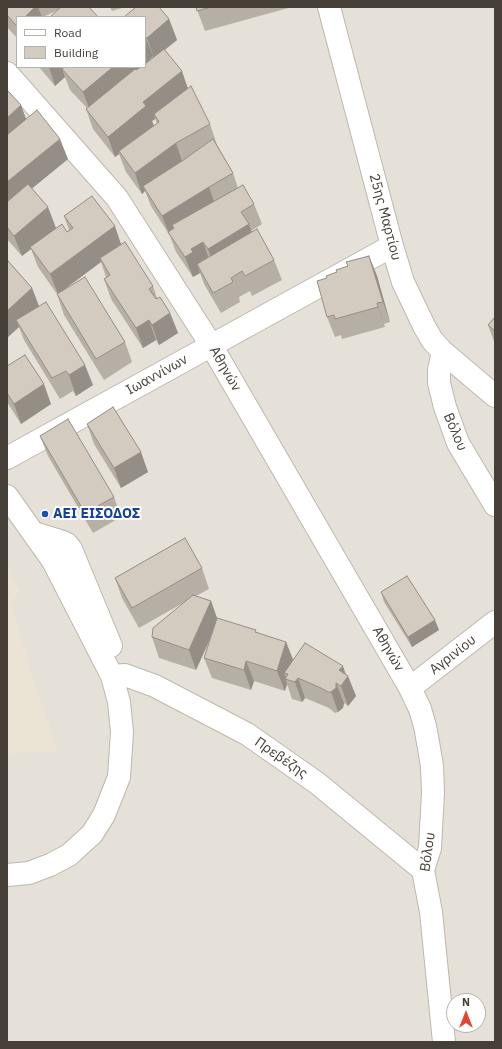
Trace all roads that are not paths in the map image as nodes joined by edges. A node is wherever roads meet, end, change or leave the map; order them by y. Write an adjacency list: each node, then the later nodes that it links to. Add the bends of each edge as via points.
1 (329, 7): 3 (street, 25ης Μαρτίου)
2 (7, 73): 4 (street, Αθηνών, via 118,198)
3 (392, 246): 4 (street, Ιωαννίνων); 5 (street, 25ης Μαρτίου, via 403,282 421,321 432,340)
4 (211, 345): 7 (street, Ιωαννίνων); 12 (street, Αθηνών)
5 (443, 352): 6 (street, 25ης Μαρτίου); 9 (street, Βόλου, via 439,383 445,407 458,443)
6 (495, 396)
7 (7, 458)
8 (7, 496): 11 (street, via 53,561)
9 (495, 505)
10 (495, 622): 12 (street, Αγρινίου)
11 (117, 675): 13 (street, Πρεβέζης, via 155,686 247,734 317,783); 14 (street, via 122,732 119,777 104,815 92,834 69,855 29,873)
12 (410, 688): 13 (street, Βόλου, via 425,726 432,766 431,841)
13 (423, 870): 15 (street, Βόλου, via 431,912)
14 (7, 875)
15 (444, 1042)

